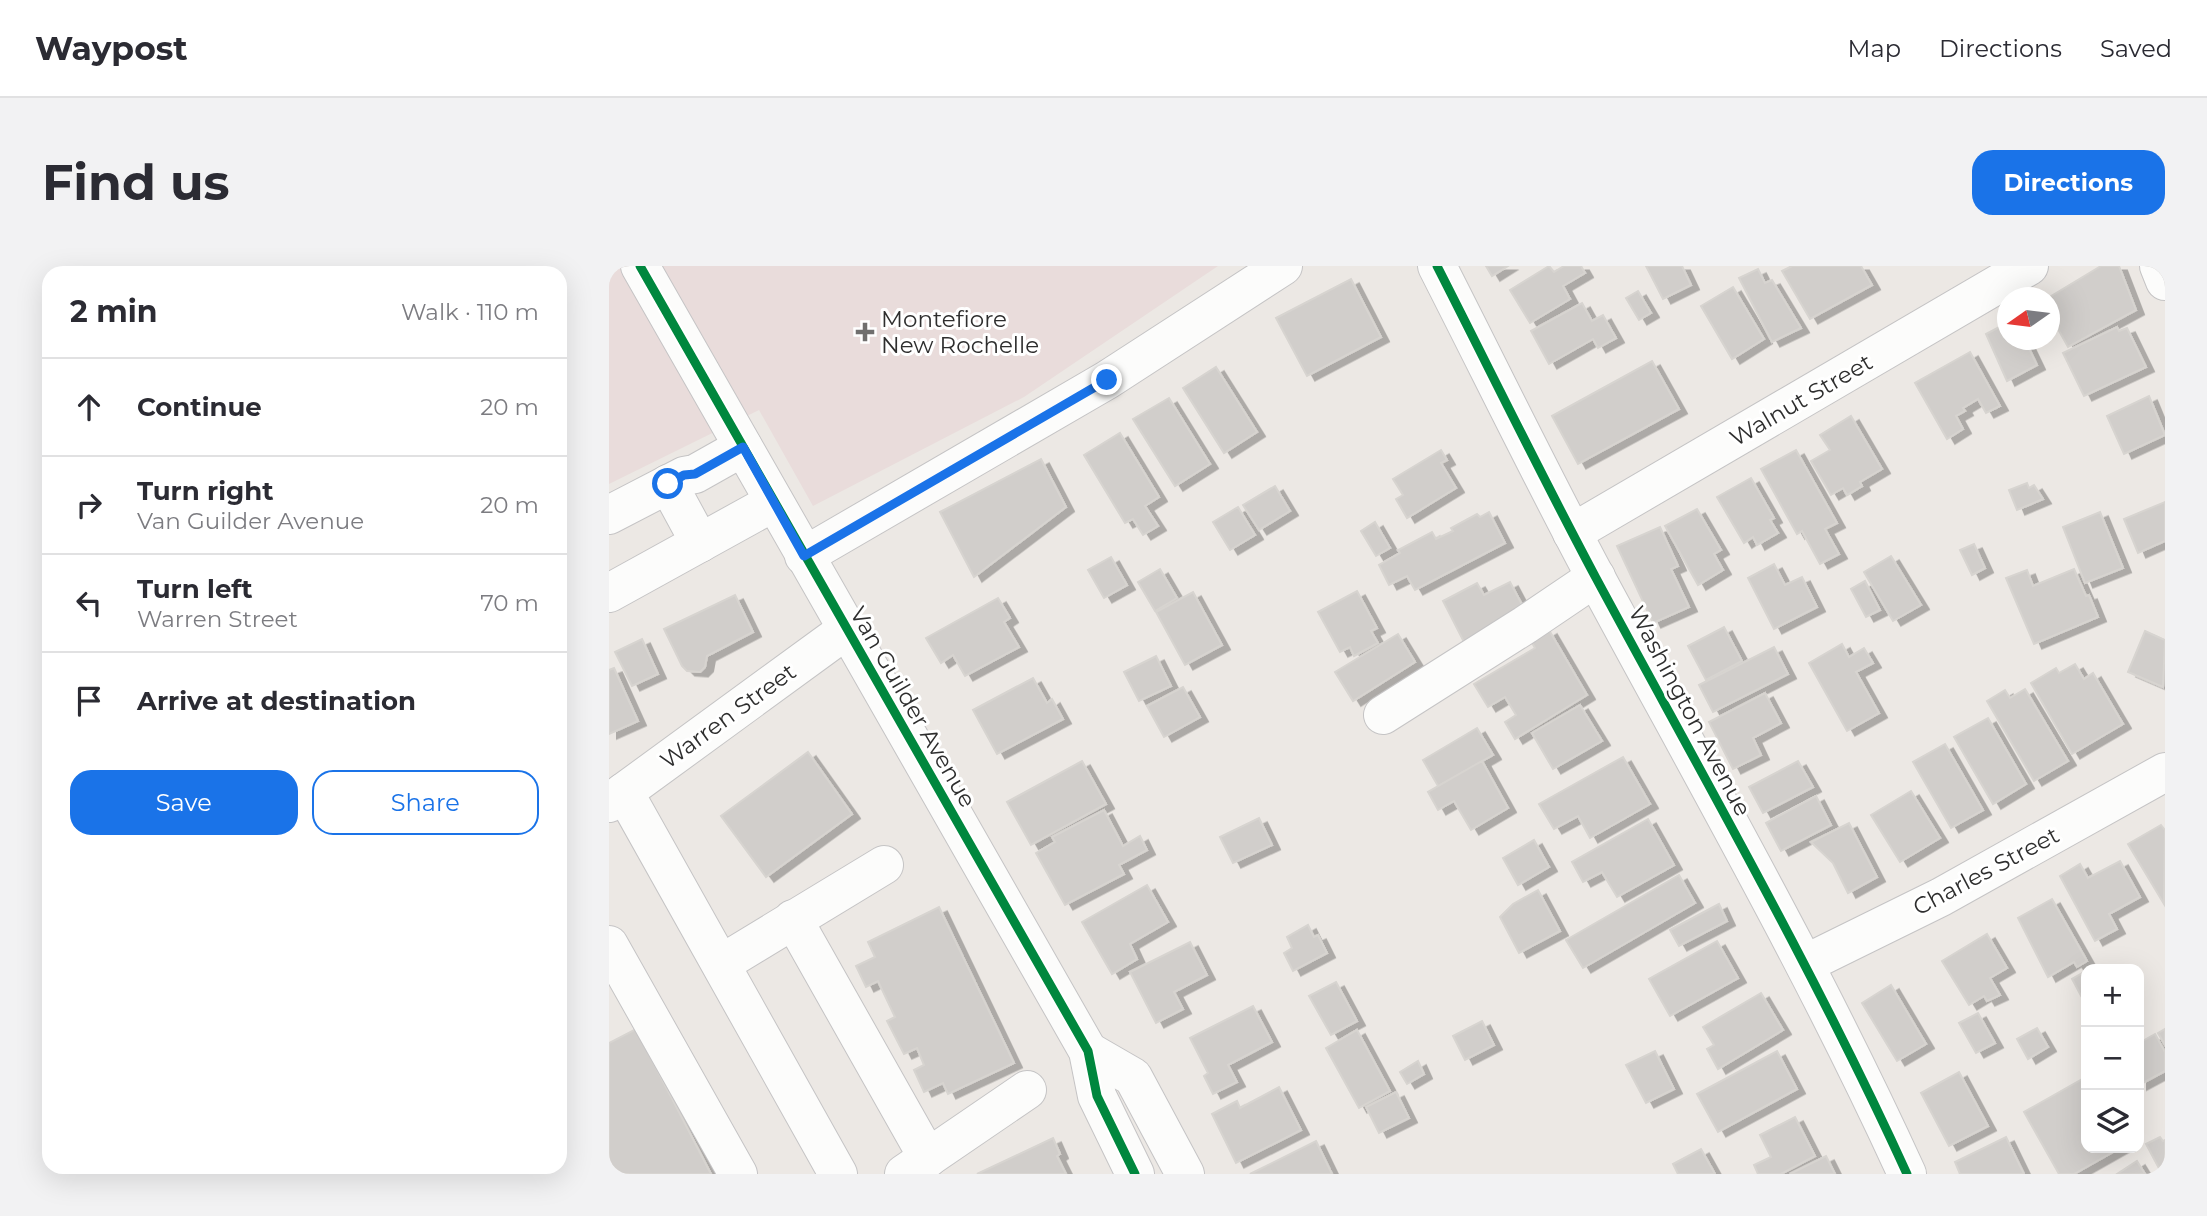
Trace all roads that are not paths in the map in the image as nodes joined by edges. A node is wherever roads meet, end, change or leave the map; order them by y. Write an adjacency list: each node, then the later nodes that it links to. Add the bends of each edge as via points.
1 (640, 266): 7 (street, Van Guilder Avenue)
2 (1283, 266): 13 (street, via 1107,380)
3 (1437, 266): 11 (street, Washington Avenue)
4 (2029, 266): 11 (street, Walnut Street)
5 (2159, 266): 6 (street)
6 (2165, 281)
7 (743, 447): 8 (street); 9 (street, Van Guilder Avenue)
8 (668, 484): 10 (street); 12 (street)
9 (774, 502): 12 (street); 13 (street, Van Guilder Avenue)
10 (609, 515)
11 (1572, 533): 14 (street, Washington Avenue)
12 (700, 543): 15 (street)
13 (804, 556): 16 (street, Van Guilder Avenue)
14 (1596, 577): 17 (street); 24 (street, Washington Avenue)
15 (609, 593)
16 (846, 630): 19 (street, Warren Street); 25 (street, Van Guilder Avenue)
17 (1383, 715)
18 (2165, 772): 24 (street, Charles Street, via 1941,897)
19 (617, 797): 23 (street)
20 (884, 865): 21 (street)
21 (793, 919): 23 (street); 27 (street)
22 (609, 946): 28 (street)
23 (721, 964): 29 (street)
24 (1805, 964): 32 (street, Washington Avenue)
25 (1088, 1051): 30 (street, Van Guilder Avenue, via 1097,1096); 31 (street, via 1133,1077)
26 (1027, 1090): 27 (street)
27 (916, 1166)
28 (738, 1174)
29 (838, 1174)
30 (1135, 1174)
31 (1185, 1174)
32 (1907, 1174)

